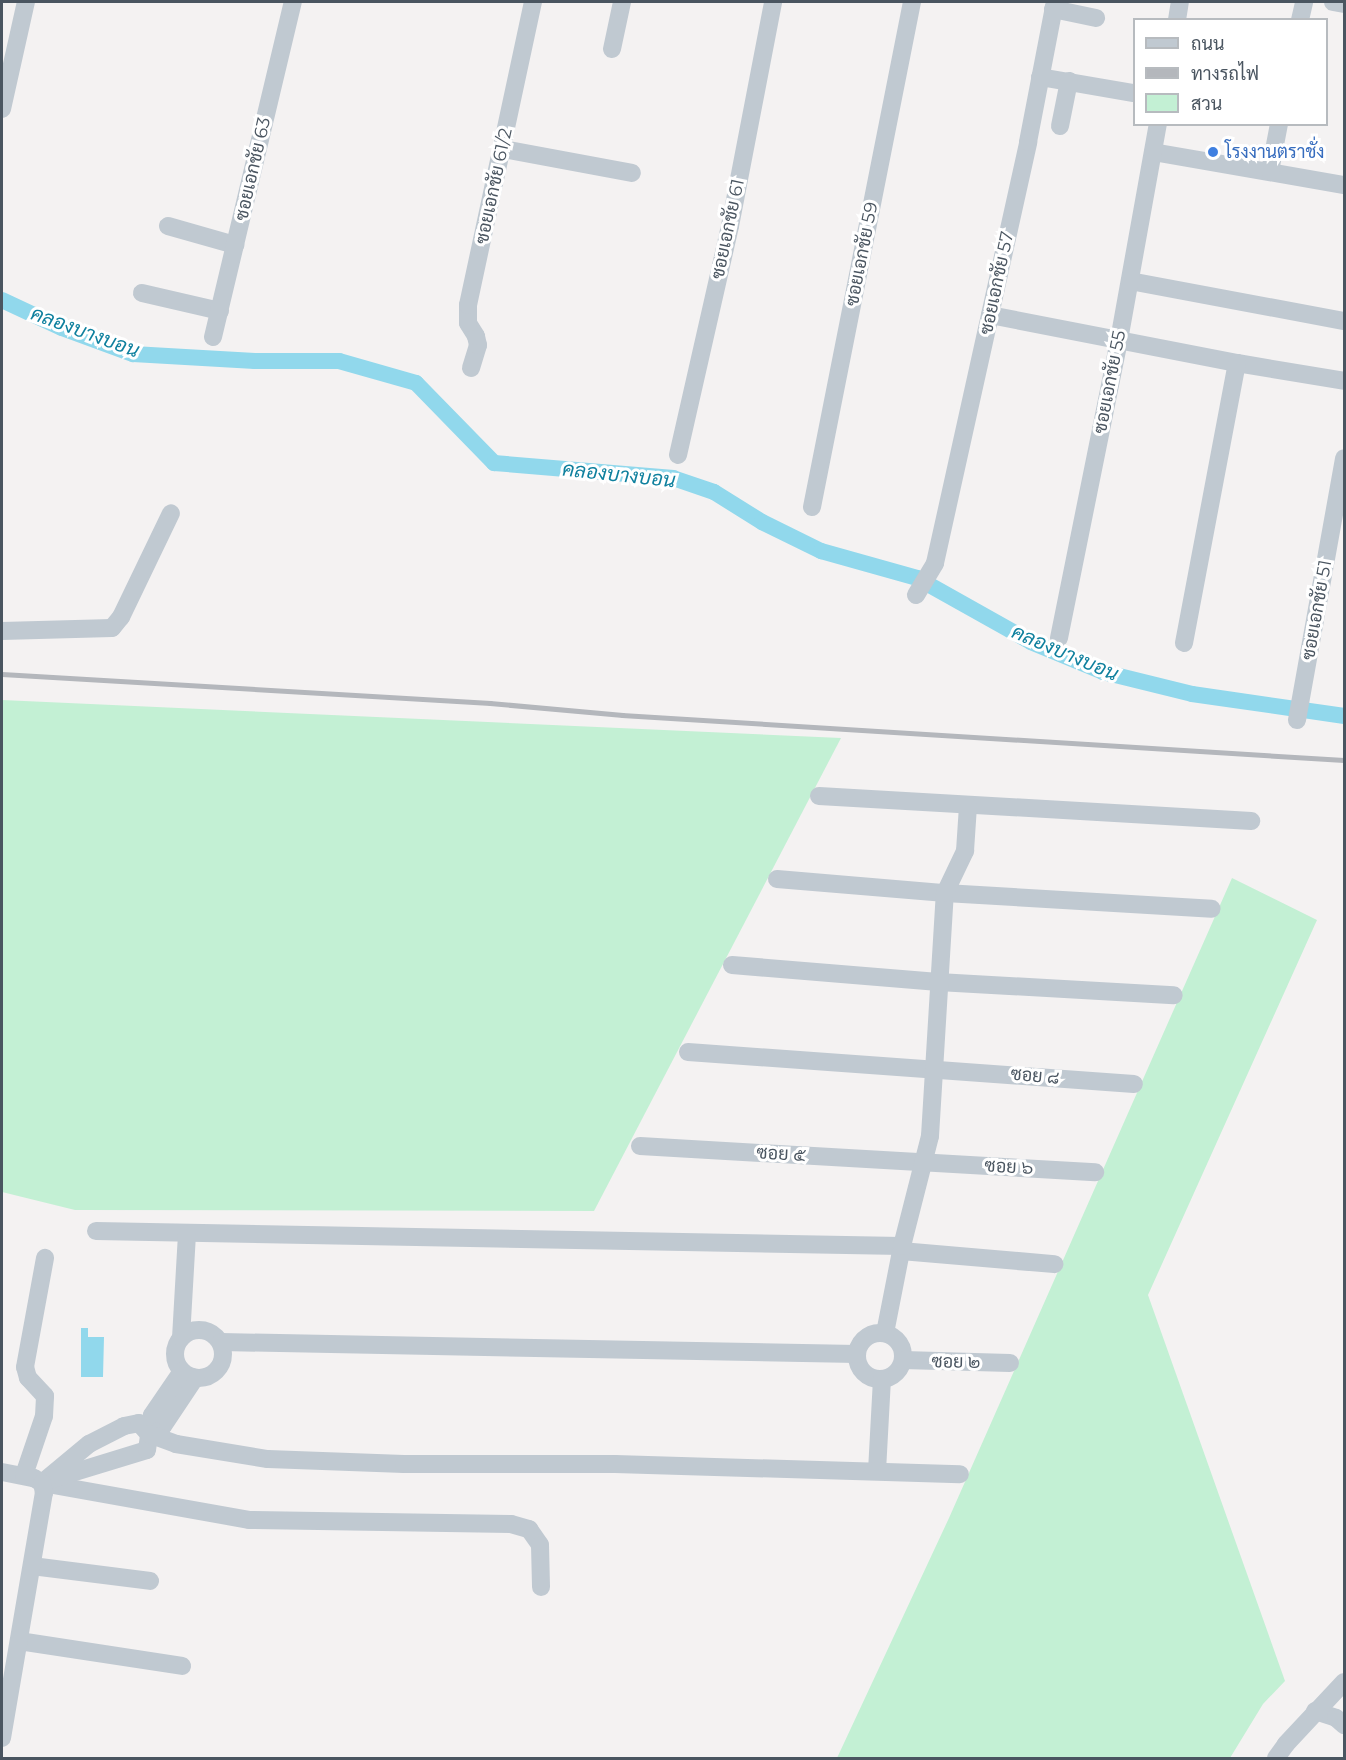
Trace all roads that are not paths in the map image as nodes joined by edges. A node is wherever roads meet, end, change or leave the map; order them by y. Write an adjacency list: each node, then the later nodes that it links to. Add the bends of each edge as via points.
1 (26, 2): 19 (street)
2 (293, 2): 29 (street, ซอยเอกชัย 63)
3 (533, 2): 23 (street, ซอยเอกชัย 61/2)
4 (622, 2): 15 (street)
5 (773, 2): 40 (street, ซอยเอกชัย 61, via 730,226)
6 (912, 2): 42 (street, ซอยเอกชัย 59)
7 (1180, 2): 13 (street)
8 (1304, 2): 14 (street)
9 (1334, 2): 10 (street)
10 (1344, 4)
11 (1054, 5): 12 (street); 16 (street, ซอยเอกชัย 57)
12 (1096, 18)
13 (1177, 18)
14 (1300, 18)
15 (612, 49)
16 (1040, 77): 17 (street); 33 (street, ซอยเอกชัย 57)
17 (1069, 81): 18 (street); 20 (street)
18 (1133, 93)
19 (2, 109)
20 (1060, 126)
21 (1158, 126): 24 (street, ซอยเอกชัย 55)
22 (1279, 126): 25 (street)
23 (503, 149): 26 (street); 38 (street, ซอยเอกชัย 61/2, via 467,314 478,345)
24 (1153, 152): 25 (street); 30 (street, ซอยเอกชัย 55)
25 (1270, 171): 27 (street)
26 (632, 173)
27 (1344, 185)
28 (168, 225): 29 (street)
29 (235, 246): 32 (street, ซอยเอกชัย 63)
30 (1130, 281): 34 (street); 36 (street, ซอยเอกชัย 55)
31 (142, 293): 32 (street)
32 (220, 311): 35 (street, ซอยเอกชัย 63)
33 (990, 315): 36 (street); 44 (street, ซอยเอกชัย 57, via 935,563)
34 (1344, 321)
35 (213, 338)
36 (1119, 340): 37 (street); 46 (street, ซอยเอกชัย 55)
37 (1237, 363): 39 (street); 47 (street)
38 (471, 368)
39 (1344, 381)
40 (678, 455)
41 (1344, 458): 48 (street, ซอยเอกชัย 51)
42 (812, 507)
43 (171, 513): 45 (street, via 112,628)
44 (916, 595)
45 (2, 631)
46 (1059, 638)
47 (1185, 643)
48 (1297, 720)
49 (819, 796): 50 (street)
50 (968, 806): 51 (street); 53 (street, via 965,851)
51 (1251, 821)
52 (777, 879): 53 (street)
53 (945, 893): 54 (street); 56 (street)
54 (1212, 909)
55 (732, 965): 56 (street)
56 (938, 982): 57 (street); 59 (street)
57 (1174, 995)
58 (688, 1052): 59 (street, ซอย ๘)
59 (935, 1068): 60 (street, ซอย ๘); 62 (street, via 930,1136)
60 (1134, 1084)
61 (640, 1146): 62 (street, ซอย ๕)
62 (922, 1162): 63 (street, ซอย ๖); 66 (street)
63 (1095, 1172)
64 (96, 1231): 65 (street)
65 (187, 1233): 66 (street); 70 (street)
66 (902, 1248): 68 (street); 69 (street)
67 (45, 1258): 81 (street, via 25,1367 28,1378 45,1396 44,1416)
68 (1054, 1264)
69 (885, 1333): 72 (street, via 866,1337); 73 (street, via 901,1345)
70 (181, 1338): 71 (street, via 200,1329); 75 (street, via 175,1358)
71 (221, 1342): 72 (street); 75 (street, via 224,1357 217,1370 207,1377)
72 (857, 1354): 76 (street, via 865,1373)
73 (903, 1360): 74 (street, ซอย ๒); 76 (street, via 895,1374)
74 (1010, 1363)
75 (188, 1375): 77 (street, via 163,1426)
76 (882, 1380): 78 (street)
77 (149, 1434): 78 (street, via 176,1443 268,1459); 82 (street, via 147,1450); 82 (street, via 139,1423 124,1426 89,1444)
78 (877, 1471): 80 (street)
79 (2, 1472): 81 (street)
80 (960, 1474)
81 (24, 1476): 82 (street)
82 (42, 1483): 83 (street, via 44,1493); 85 (street, via 249,1520 511,1524 529,1529 540,1545)
83 (32, 1566): 84 (street); 86 (street)
84 (150, 1581)
85 (541, 1587)
86 (19, 1641): 87 (street); 91 (street)
87 (182, 1665)
88 (1344, 1682): 89 (street)
89 (1315, 1711): 90 (street); 92 (street)
90 (1344, 1725)
91 (2, 1737)
92 (1276, 1758)

